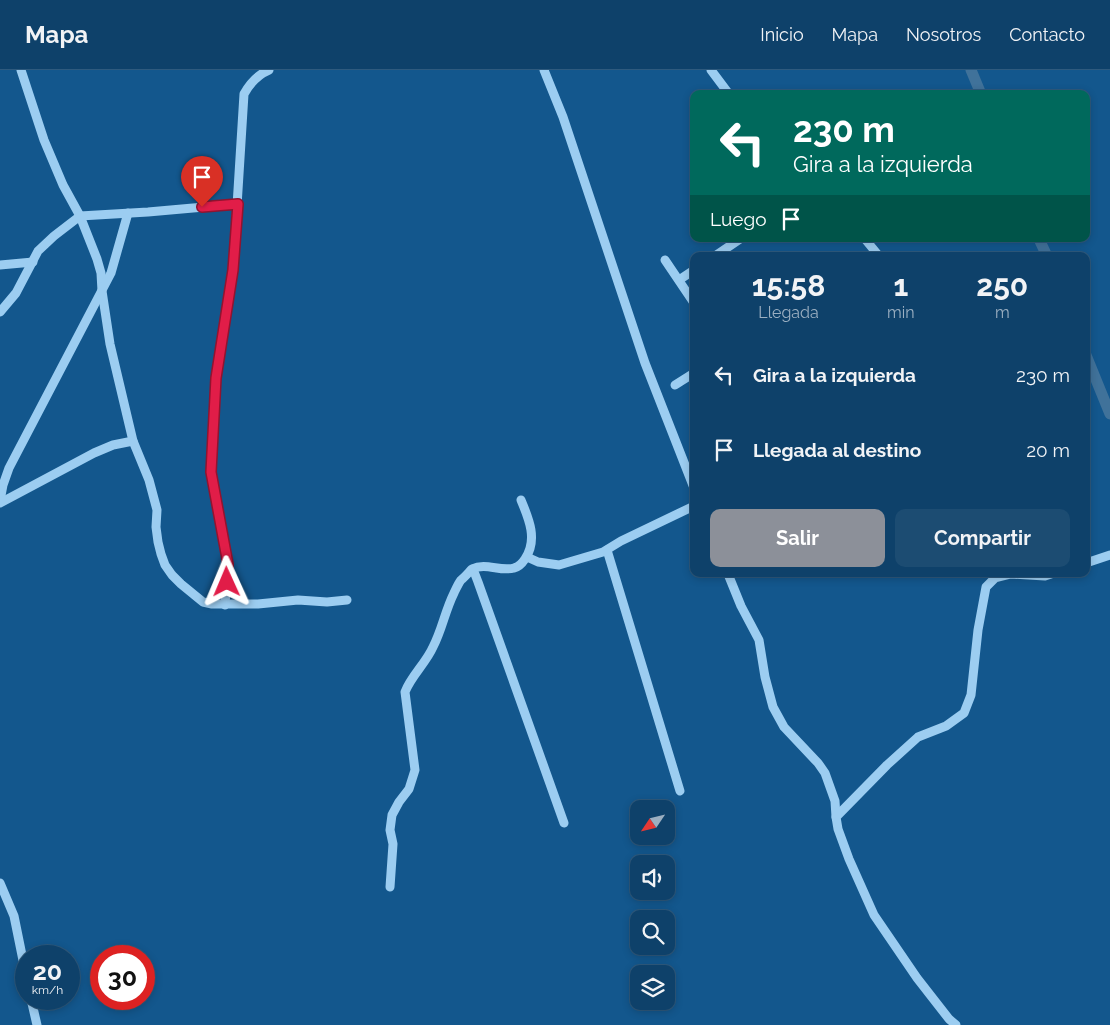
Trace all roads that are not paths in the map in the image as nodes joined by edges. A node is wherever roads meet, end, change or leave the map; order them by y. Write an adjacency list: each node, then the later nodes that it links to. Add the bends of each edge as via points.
1 (21, 70): 8 (street, via 44,140)
2 (269, 70): 6 (street, via 254,79 244,94)
3 (544, 70): 25 (street)
4 (711, 70): 5 (street)
5 (726, 90)
6 (238, 204): 7 (street); 38 (street, via 233,270 216,378 211,472 228,564)
7 (128, 213): 8 (street); 18 (street, via 111,274)
8 (80, 216): 14 (street, via 38,251); 18 (street, via 97,259)
9 (737, 242): 11 (street)
10 (867, 242): 12 (street)
11 (727, 252)
12 (876, 252)
13 (665, 260): 17 (street)
14 (33, 262): 15 (street); 20 (street, via 16,293)
15 (0, 264)
16 (690, 273): 17 (street)
17 (679, 280): 19 (street)
18 (102, 291): 23 (street, via 110,344); 28 (street, via 10,468)
19 (690, 297)
20 (0, 312)
21 (690, 375): 22 (street)
22 (675, 385)
23 (133, 441): 28 (street, via 94,453); 38 (street, via 157,510 158,542 165,565 180,584 203,602)
24 (690, 461): 25 (street)
25 (684, 463): 26 (street)
26 (690, 478)
27 (521, 500): 32 (street, via 532,533 532,546)
28 (0, 502)
29 (690, 508): 30 (street)
30 (607, 550): 32 (street, via 559,565); 39 (street)
31 (1110, 555): 33 (street)
32 (527, 557): 34 (street, via 515,568 486,566)
33 (1090, 562)
34 (473, 569): 41 (street); 43 (street, via 459,583 433,648 405,692 414,770 409,789 392,815)
35 (729, 577): 40 (street, via 759,640 773,707 784,727 825,773 835,801)
36 (999, 577): 40 (street, via 986,587 971,695 964,713 946,726 918,737)
37 (347, 600): 38 (street)
38 (226, 605)
39 (680, 791)
40 (836, 817): 47 (street, via 849,859 874,915 917,978)
41 (564, 823)
42 (0, 883): 44 (street, via 14,916)
43 (390, 887)
44 (20, 945)
45 (34, 1010): 46 (street)
46 (37, 1025)
47 (956, 1025)

